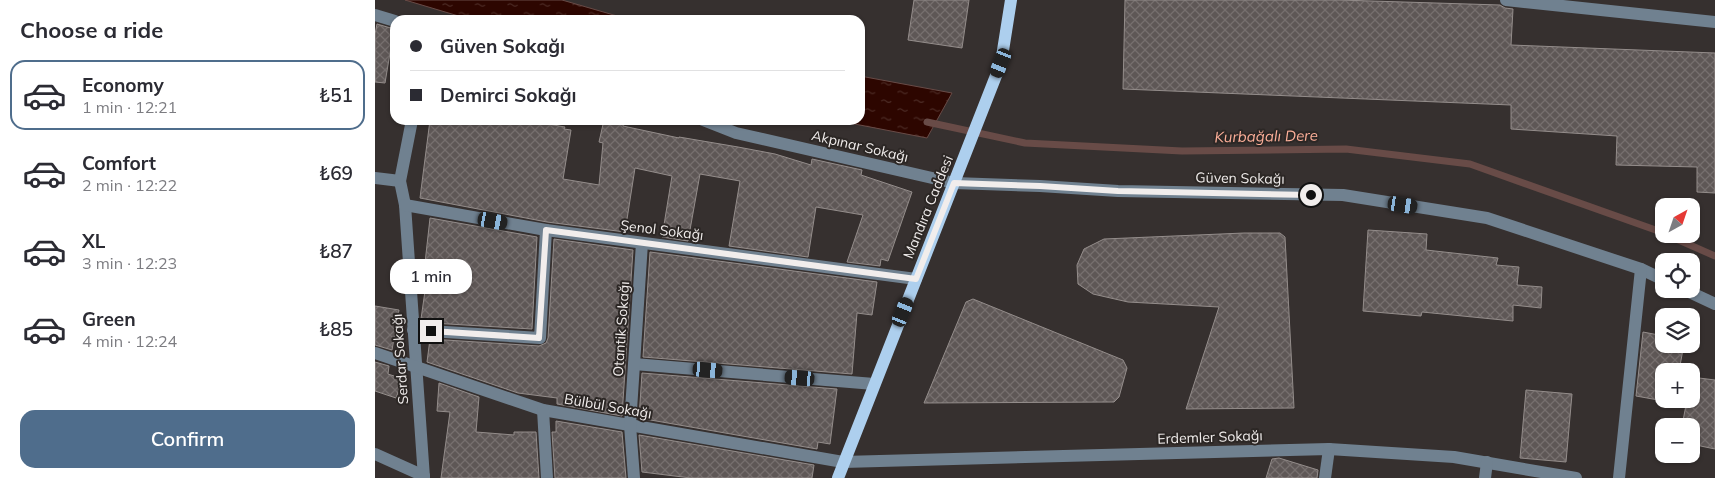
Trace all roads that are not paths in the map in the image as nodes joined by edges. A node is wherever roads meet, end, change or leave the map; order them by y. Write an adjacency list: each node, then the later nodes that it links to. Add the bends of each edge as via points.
1 (1011, 0): 10 (main road, Mandıra Caddesi, via 1001,63)
2 (1506, 0): 5 (street)
3 (375, 15): 4 (street)
4 (390, 20)
5 (1715, 22)
6 (411, 125): 9 (street, Serdar Sokağı)
7 (716, 125): 10 (street, Akpınar Sokağı, via 736,133)
8 (375, 178): 9 (street)
9 (400, 181): 11 (street, Serdar Sokağı)
10 (954, 183): 14 (street, Güven Sokağı, via 1118,191 1343,195 1487,218); 16 (main road, Mandıra Caddesi)
11 (405, 205): 12 (street, Şenol Sokağı); 19 (street, Serdar Sokağı)
12 (546, 230): 13 (street, Şenol Sokağı); 19 (street, via 539,338)
13 (642, 243): 16 (street, Şenol Sokağı); 21 (street, Otantik Sokağı)
14 (1641, 269): 15 (street, Güven Sokağı); 37 (street)
15 (1655, 276)
16 (916, 279): 23 (main road, Mandıra Caddesi)
17 (1700, 297): 18 (street)
18 (1715, 304)
19 (413, 330): 22 (street, Serdar Sokağı)
20 (375, 353): 22 (street, Bülbül Sokağı)
21 (634, 364): 23 (street); 25 (street, Otantik Sokağı)
22 (415, 367): 24 (street, Bülbül Sokağı); 30 (street, Serdar Sokağı)
23 (874, 384): 28 (main road, Mandıra Caddesi)
24 (543, 410): 25 (street, Bülbül Sokağı); 31 (street)
25 (629, 425): 28 (street, Bülbül Sokağı); 32 (street, Otantik Sokağı)
26 (1329, 449): 28 (street, Erdemler Sokağı); 29 (street, Erdemler Sokağı, via 1453,456); 34 (street)
27 (375, 454): 30 (street)
28 (843, 462): 33 (main road, Mandıra Caddesi)
29 (1487, 462): 35 (street); 36 (street, Erdemler Sokağı)
30 (424, 477)
31 (547, 478)
32 (634, 478)
33 (838, 478)
34 (1325, 478)
35 (1485, 478)
36 (1576, 478)
37 (1619, 478)

